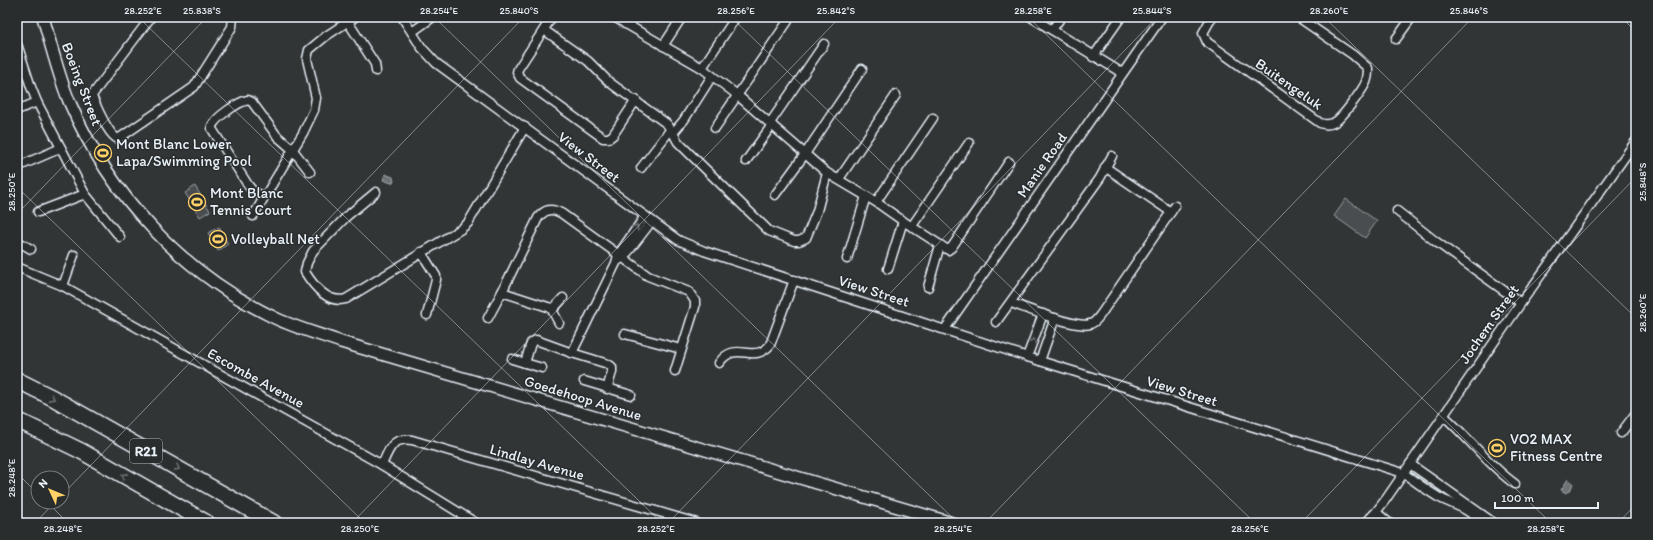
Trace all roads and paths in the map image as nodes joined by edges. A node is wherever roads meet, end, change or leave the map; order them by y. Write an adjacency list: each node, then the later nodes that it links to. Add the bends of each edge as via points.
1 (43, 17): 82 (main road, Boeing Street, via 69,100 106,171 159,237)
2 (151, 17): 3 (street, via 92,97 106,126 118,139 194,87 232,27)
3 (233, 17)
4 (433, 17): 22 (street)
5 (552, 17): 20 (street)
6 (614, 17): 18 (street)
7 (682, 17): 26 (street)
8 (736, 17): 29 (street)
9 (1031, 17): 21 (street)
10 (1061, 17): 21 (street)
11 (1122, 17): 28 (street)
12 (1162, 17): 32 (street, Manie Road)
13 (1212, 17): 14 (street, Buitengeluk, via 1203,33 1207,42 1320,122 1330,124 1340,117 1364,85 1368,68)
14 (1298, 17)
15 (405, 18): 22 (street, View Street)
16 (351, 19): 31 (street, via 375,64); 47 (street, via 312,46 307,54 307,64 316,98 309,122)
17 (1407, 19): 23 (street)
18 (628, 20): 26 (street)
19 (788, 21): 34 (street)
20 (544, 30): 36 (street); 36 (street, via 517,72 520,78 603,138 613,135)
21 (1052, 30): 28 (street)
22 (412, 32): 41 (street, View Street, via 422,48 436,62)
23 (1396, 39)
24 (17, 44): 27 (street)
25 (824, 44): 40 (street)
26 (663, 46): 29 (street)
27 (19, 57): 37 (street)
28 (1094, 57): 32 (street)
29 (702, 68): 33 (street)
30 (862, 69): 48 (street)
31 (376, 71)
32 (1122, 73): 96 (street, Manie Road)
33 (712, 76): 34 (street); 43 (street, via 684,120)
34 (736, 94): 40 (street); 42 (street)
35 (896, 95): 57 (street)
36 (636, 100): 43 (street, via 667,124)
37 (37, 102): 38 (street); 46 (street)
38 (17, 110)
39 (933, 118): 63 (street)
40 (771, 124): 48 (street); 50 (street)
41 (525, 127): 67 (street, View Street); 75 (street, via 468,223)
42 (714, 128)
43 (672, 131): 53 (street); 56 (street, via 678,142 769,231 794,241 803,240 809,234)
44 (1636, 141): 88 (street, Jochem Street)
45 (969, 143): 70 (street)
46 (61, 148): 52 (street); 59 (street)
47 (293, 150): 55 (street); 62 (street); 62 (street, via 277,136 248,100 240,102 213,123 212,129 248,185)
48 (805, 154): 56 (street); 60 (street)
49 (1112, 156): 54 (street)
50 (746, 161)
51 (1009, 162): 73 (street, via 952,247 948,250)
52 (17, 167)
53 (641, 168)
54 (1106, 168): 87 (street); 93 (street, via 1173,209 1096,321 1089,325)
55 (310, 172)
56 (827, 173): 57 (street)
57 (839, 179): 61 (street)
58 (376, 192): 75 (street, via 347,216 313,251 305,272 313,284 332,298 342,300)
59 (86, 194): 65 (street); 71 (street)
60 (775, 195)
61 (866, 196): 63 (street); 78 (street)
62 (263, 197): 66 (street)
63 (876, 202): 69 (street)
64 (1398, 211): 88 (street)
65 (38, 212)
66 (253, 216)
67 (645, 216): 68 (street, View Street); 77 (street, one-way to 67)
68 (652, 221): 77 (street); 81 (street, View Street, via 678,240 704,251)
69 (903, 222): 70 (street); 80 (street)
70 (912, 226): 73 (street)
71 (120, 237)
72 (17, 241): 74 (street)
73 (940, 246): 84 (street)
74 (30, 249)
75 (421, 252): 91 (street, via 436,276)
76 (74, 255): 83 (street)
77 (618, 259): 85 (street, via 561,213 551,209 543,212 538,218); 98 (street, via 653,279 684,290 693,296 695,307); 99 (street)
78 (847, 259)
79 (17, 267): 83 (street, Escombe Avenue)
80 (888, 269)
81 (794, 280): 96 (street, View Street); 103 (street, via 766,350 759,353 727,353)
82 (214, 282): 124 (main road, Goedehoop Avenue, via 277,319 341,342)
83 (63, 286): 116 (street, Escombe Avenue)
84 (928, 287)
85 (502, 292): 89 (street); 92 (street)
86 (563, 298): 89 (street, via 556,307)
87 (1011, 303): 90 (street); 94 (street)
88 (1521, 303): 112 (street, Jochem Street)
89 (550, 308): 95 (street)
90 (1042, 314): 93 (street); 100 (street, one-way to 90)
91 (426, 315)
92 (488, 318)
93 (1055, 318): 102 (street)
94 (996, 322)
95 (559, 323)
96 (945, 329): 100 (street, View Street)
97 (625, 334): 98 (street)
98 (681, 349): 106 (street)
99 (572, 353): 104 (street, via 534,340); 109 (street, via 612,367)
100 (1027, 357): 102 (street, View Street)
101 (512, 359): 104 (street)
102 (1040, 361): 117 (street, View Street)
103 (719, 362)
104 (525, 363): 105 (street)
105 (542, 368)
106 (675, 371)
107 (17, 380): 121 (highway, R21, one-way to 121)
108 (584, 381): 109 (street)
109 (607, 389): 110 (street)
110 (631, 395)
111 (1636, 413): 114 (street)
112 (1444, 416): 115 (street, Jochem Street); 118 (street, via 1496,469)
113 (17, 420): 120 (highway, R21, one-way to 113, via 81,451)
114 (1621, 433)
115 (1410, 464): 117 (street, Jochem Street); 128 (street)
116 (382, 465): 122 (street, Escombe Avenue); 123 (street, Lindlay Avenue, via 391,446 401,440 412,440)
117 (1403, 473): 119 (street, Jochem Street); 127 (street, View Street, via 1477,518)
118 (1515, 484)
119 (1376, 512): 125 (street, Jochem Street); 126 (street)
120 (207, 523)
121 (274, 523)
122 (476, 523)
123 (697, 523)
124 (952, 523)
125 (1365, 523)
126 (1389, 523)
127 (1480, 523)
128 (1494, 523)

